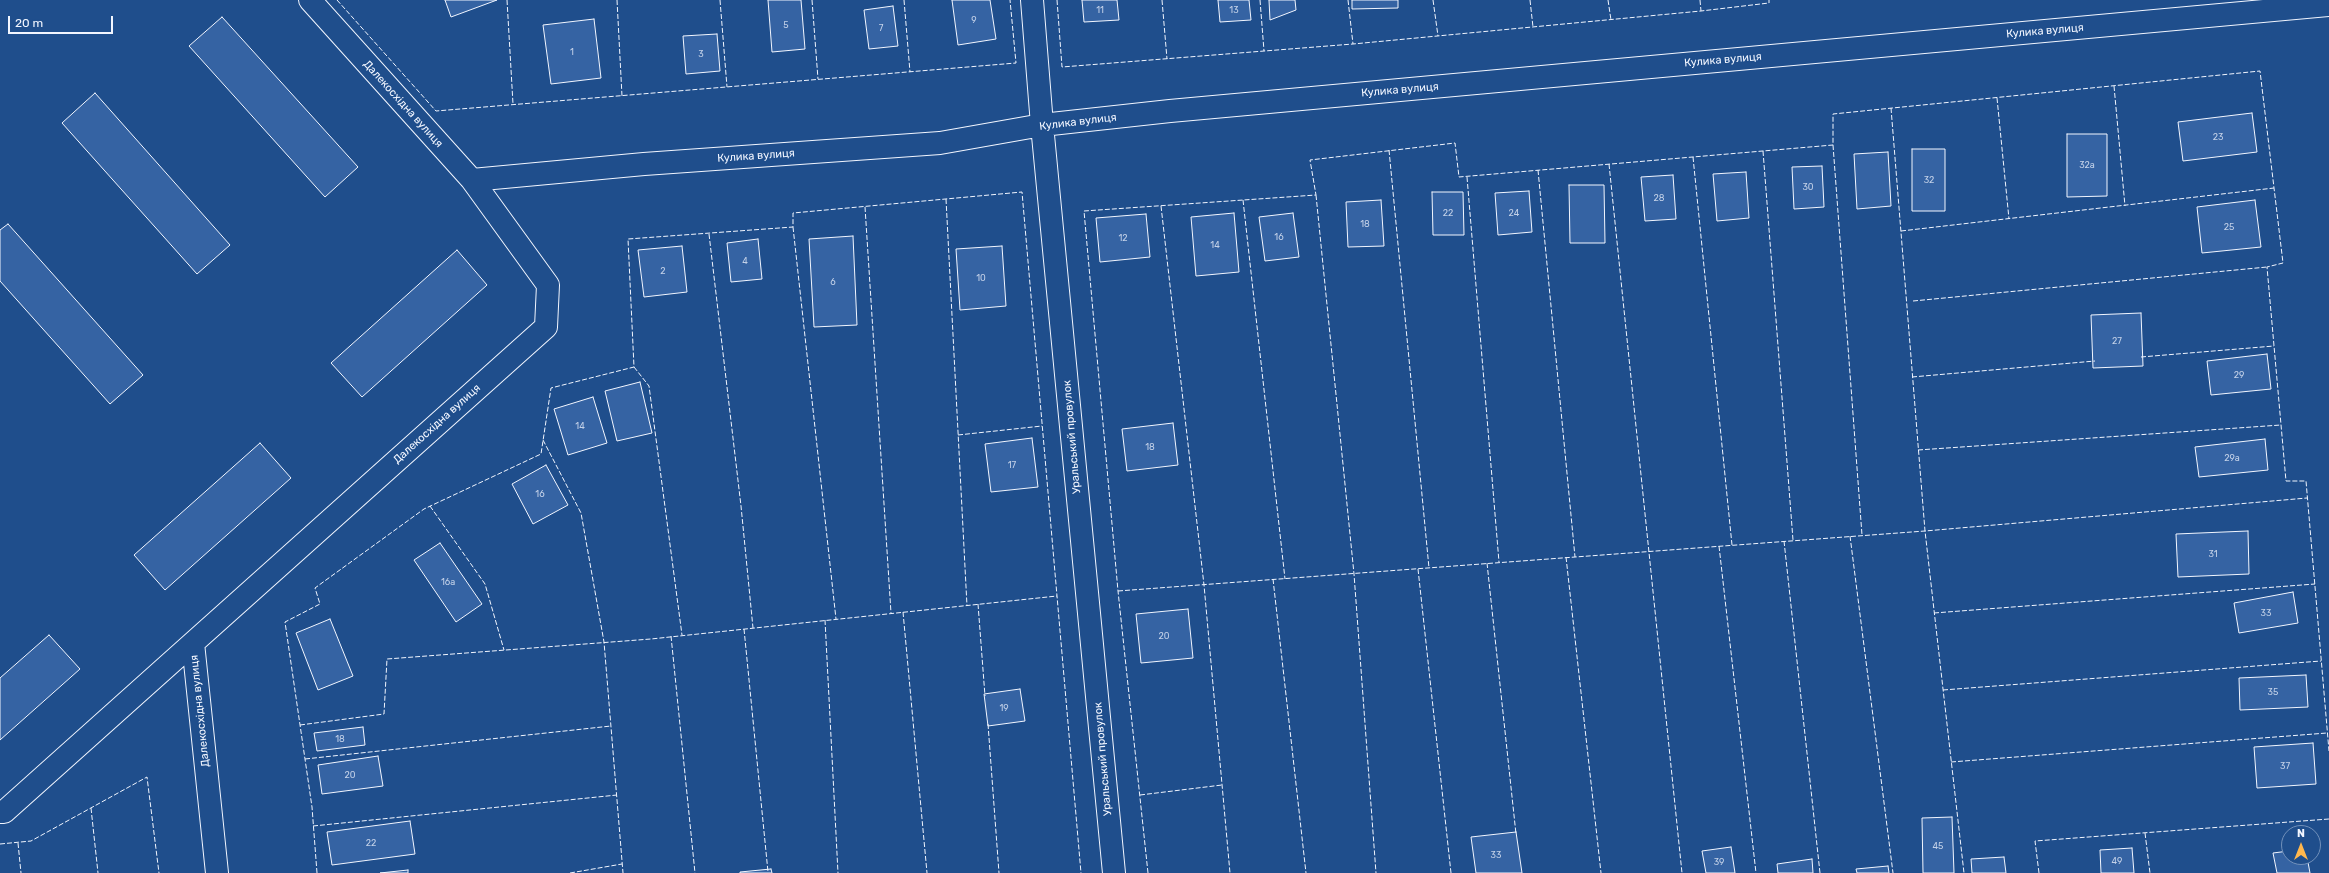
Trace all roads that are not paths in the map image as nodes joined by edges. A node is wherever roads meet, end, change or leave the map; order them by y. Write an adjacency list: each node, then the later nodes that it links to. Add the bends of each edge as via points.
1 (310, 0): 5 (street, Далекосхідна вулиця)
2 (1032, 0): 4 (street, Уральський провулок)
3 (2329, 5): 4 (street, Кулика вулиця, via 1185,109)
4 (1042, 125): 5 (street, Кулика вулиця, via 940,143 644,164); 9 (street, Уральський провулок)
5 (472, 180): 6 (street, Далекосхідна вулиця, via 548,285 546,326)
6 (193, 643): 7 (street, via 4,812); 8 (street, Далекосхідна вулиця)
7 (0, 812)
8 (217, 873)
9 (1114, 873)

